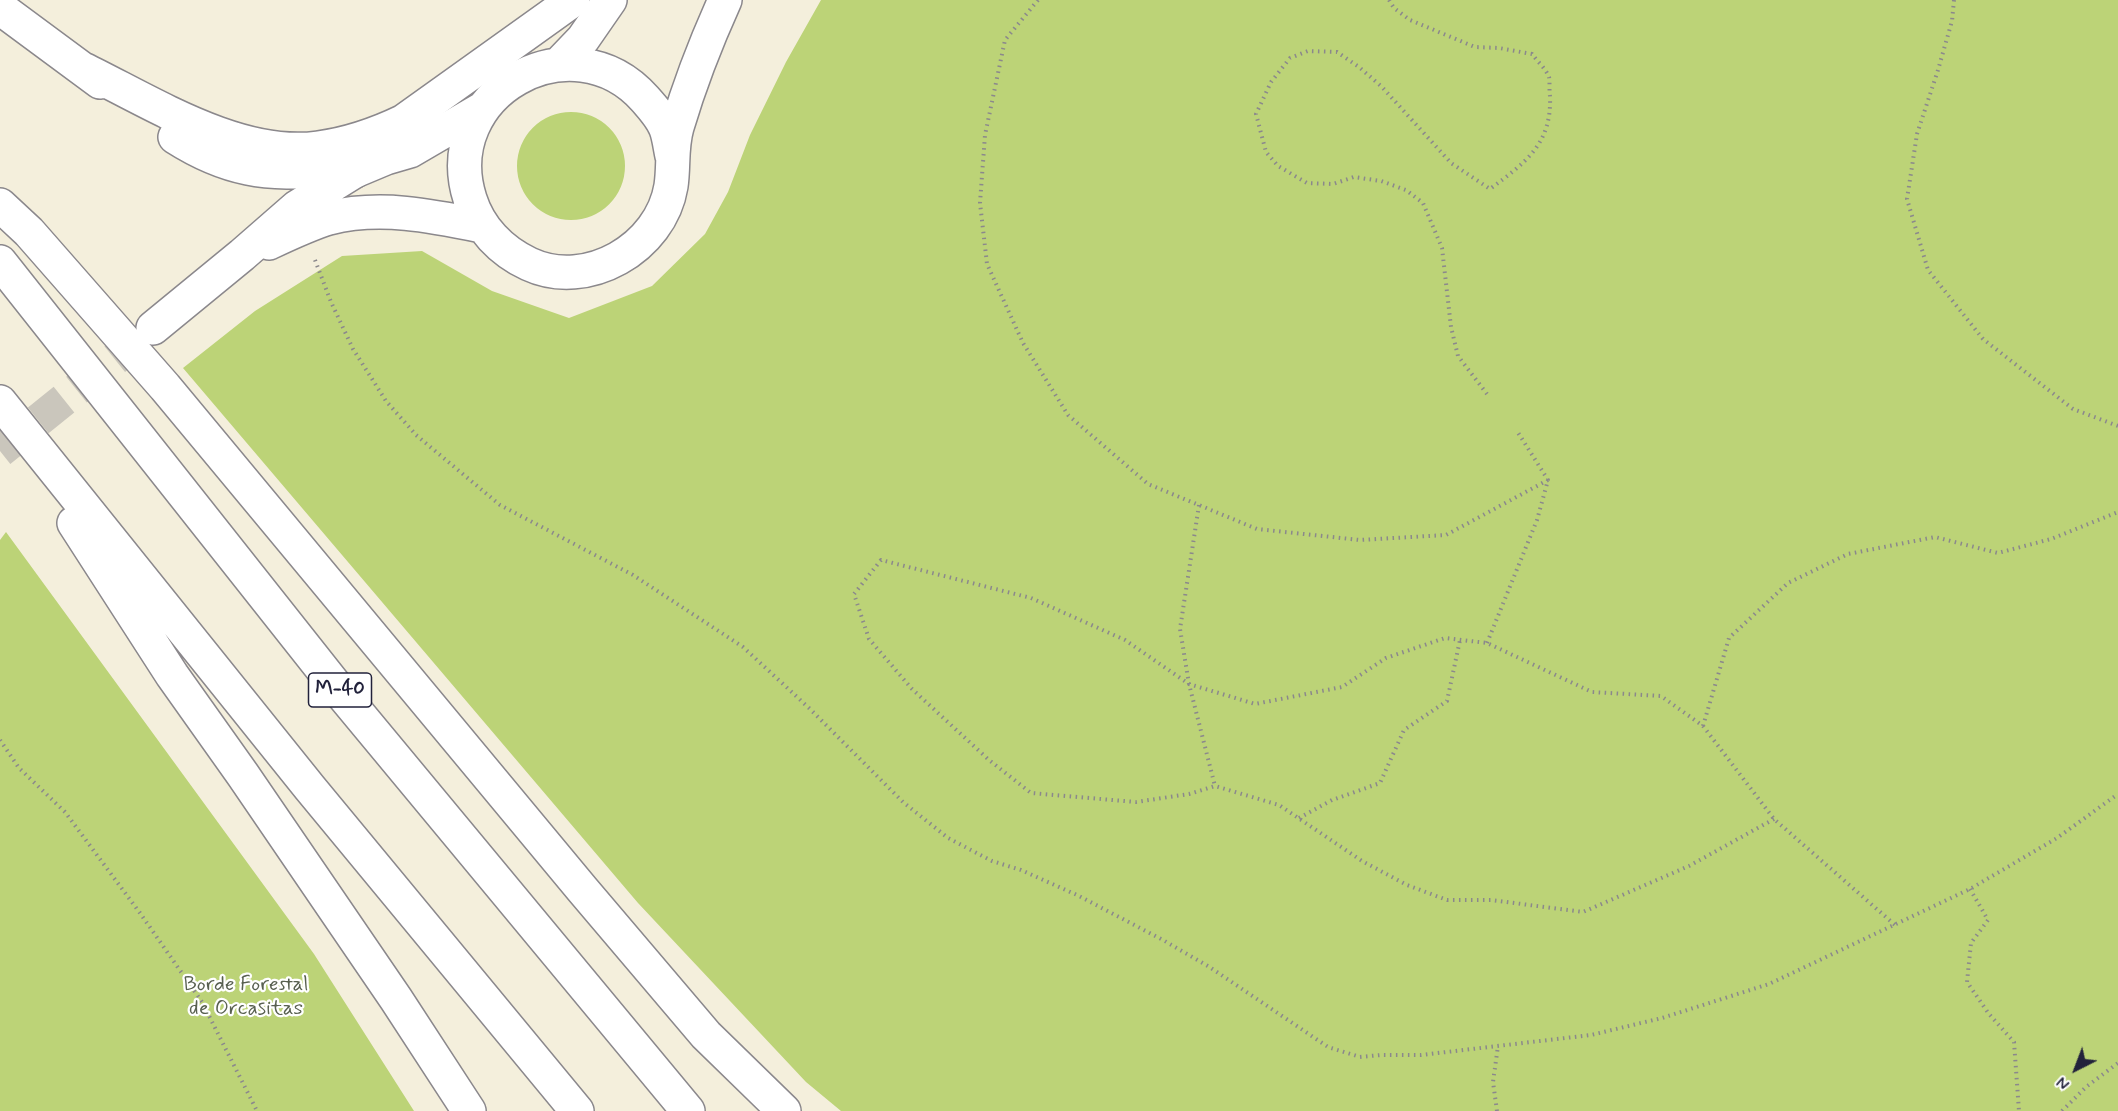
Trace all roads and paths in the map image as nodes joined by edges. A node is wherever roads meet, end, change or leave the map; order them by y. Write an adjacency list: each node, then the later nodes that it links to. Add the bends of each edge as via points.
1 (573, 0): 9 (main road, via 405,121 374,135 316,149 272,148 214,133)
2 (610, 0): 8 (main road)
3 (725, 0): 11 (main road, via 701,52)
4 (1038, 0): 24 (path, via 1005,40 985,135 980,203 987,264 1023,343 1068,415 1148,484)
5 (1389, 0): 19 (path, via 1410,20 1475,47 1532,54 1549,77 1549,113 1546,133 1516,170 1490,189 1451,163 1382,87 1337,52 1308,51 1290,58 1271,82 1256,114 1266,152 1278,166 1307,183 1334,184 1354,177 1381,181 1406,190 1423,203 1442,248 1458,356)
6 (1954, 0): 21 (path, via 1952,21 1917,134 1907,200 1928,270 1983,339 2073,409)
7 (0, 8): 9 (main road)
8 (560, 64): 10 (main road, via 517,77); 11 (main road, via 604,71 639,93 666,129)
9 (83, 69): 12 (main road, via 160,128 220,159 248,168)
10 (482, 110): 12 (main road, via 410,152); 14 (main road, via 472,127 464,168 466,188)
11 (672, 156): 14 (main road, via 671,186 661,216 643,241 619,260 590,270 559,272 530,265 503,249)
12 (355, 171): 15 (main road, via 297,207)
13 (0, 204): 43 (main road, via 165,387 706,1035)
14 (482, 226): 15 (main road, via 429,215 362,213 330,218)
15 (242, 255): 18 (main road)
16 (315, 260): 37 (path, via 353,349 386,401 416,435 500,505 633,575 743,647 903,802 948,838 992,861 1077,895 1163,940 1328,1047 1360,1057)
17 (0, 262): 42 (main road, M-40, via 342,694)
18 (153, 328)
19 (1487, 394)
20 (0, 403): 40 (main road, via 172,675); 41 (main road)
21 (2118, 426)
22 (1517, 431): 23 (path)
23 (1548, 480): 24 (path, via 1446,535 1360,540 1257,529); 27 (path, via 1537,520)
24 (1199, 505): 28 (path, via 1180,629)
25 (2118, 512): 29 (path, via 2051,539 1998,553 1935,537 1848,554 1788,583 1729,638)
26 (1460, 640): 27 (path); 28 (path, via 1445,638 1386,658 1342,687 1255,704); 33 (path, via 1447,701 1404,730 1380,783 1332,800)
27 (1487, 643): 29 (path, via 1592,692 1660,696)
28 (1189, 684): 31 (path); 31 (path, via 1125,640 1031,598 881,560 854,594 869,639 912,689 1031,793 1136,801 1189,794)
29 (1704, 726): 34 (path)
30 (0, 740): 39 (path, via 19,768 65,812 202,1002)
31 (1215, 786): 33 (path, via 1279,805)
32 (2118, 794): 35 (path, via 2056,838)
33 (1299, 818): 34 (path, via 1362,861 1407,885 1447,900 1491,900 1584,912 1689,866)
34 (1774, 819): 36 (path)
35 (1970, 889): 36 (path); 45 (path, via 1988,921 1971,943 1966,982 2014,1042)
36 (1895, 925): 37 (path, via 1769,984 1662,1018 1590,1035)
37 (1498, 1046): 44 (path, via 1493,1082)
38 (2118, 1063): 46 (path)
39 (257, 1111)
40 (469, 1111)
41 (577, 1111)
42 (688, 1111)
43 (784, 1111)
44 (1497, 1111)
45 (2019, 1111)
46 (2062, 1111)

